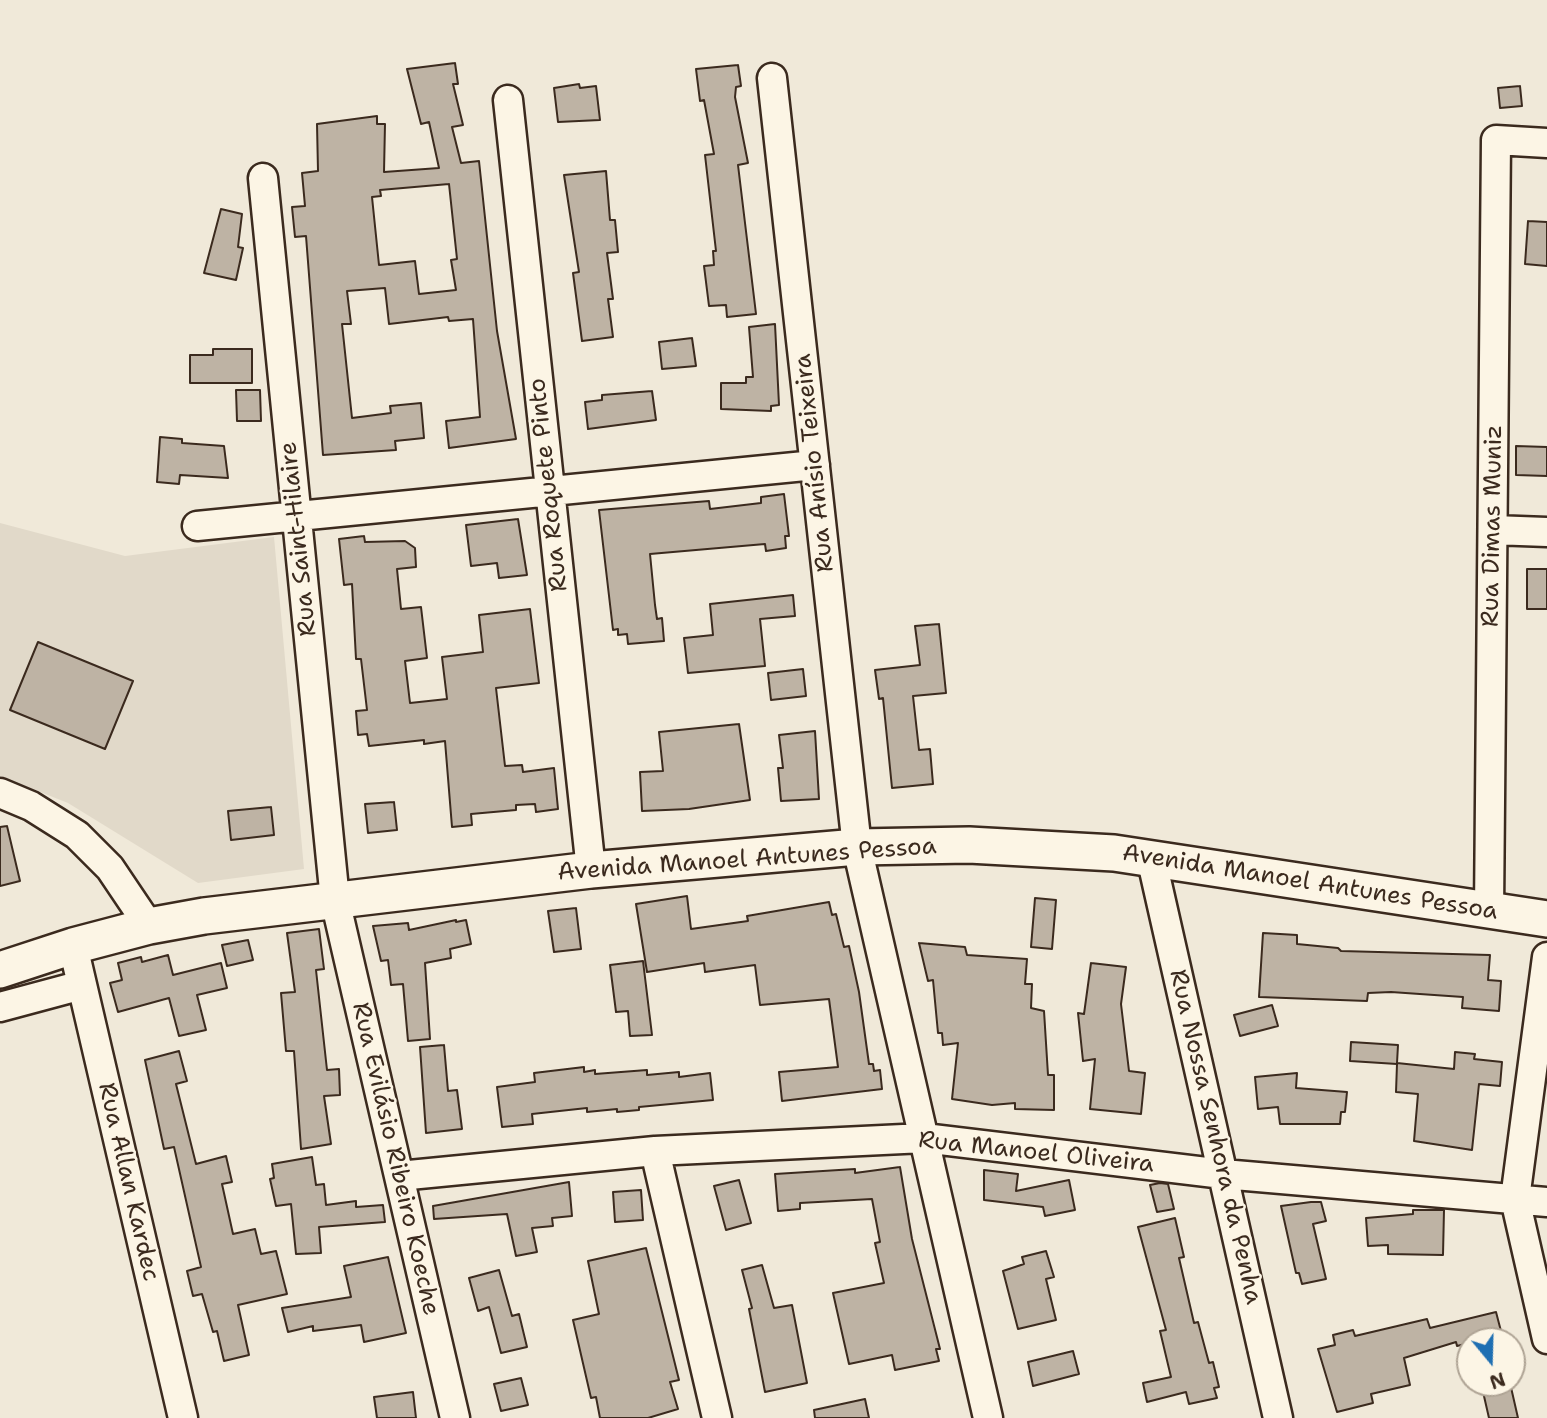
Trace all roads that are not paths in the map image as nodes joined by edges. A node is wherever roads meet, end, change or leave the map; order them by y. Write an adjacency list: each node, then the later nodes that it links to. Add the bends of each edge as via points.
1 (772, 78): 5 (street, Rua Anísio Teixeira)
2 (508, 100): 6 (street, Rua Roquete Pinto)
3 (1547, 143): 9 (street, Rua Dimas Muniz, via 1496,140)
4 (263, 178): 7 (street, Rua Saint-Hilaire)
5 (815, 465): 6 (street); 12 (street, Rua Anísio Teixeira)
6 (550, 491): 7 (street); 14 (street, Rua Roquete Pinto)
7 (297, 516): 8 (street); 15 (street, Rua Saint-Hilaire)
8 (197, 526)
9 (1493, 530): 10 (street); 16 (street, Rua Dimas Muniz)
10 (1547, 532)
11 (0, 793): 18 (street, via 77,835 110,868)
12 (857, 847): 13 (main road, Avenida Manoel Antunes Pessoa, via 982,845); 14 (main road, Avenida Manoel Antunes Pessoa); 24 (street, Rua Anísio Teixeira)
13 (1152, 857): 16 (main road, Avenida Manoel Antunes Pessoa); 26 (street, Rua Nossa Senhora da Penha)
14 (591, 870): 15 (main road, Avenida Manoel Antunes Pessoa)
15 (335, 900): 18 (main road, Avenida Manoel Antunes Pessoa); 27 (street, Rua Evilásio Ribeiro Koeche)
16 (1489, 911): 17 (main road, Avenida Manoel Antunes Pessoa)
17 (1547, 919)
18 (149, 926): 19 (main road, Avenida Manoel Antunes Pessoa)
19 (73, 946): 21 (main road, Avenida Manoel Antunes Pessoa); 22 (street, Rua Allan Kardec)
20 (1547, 957): 28 (street)
21 (0, 971)
22 (82, 985): 23 (street); 31 (street, Rua Allan Kardec)
23 (0, 1007)
24 (924, 1138): 25 (street, Rua Manoel Oliveira); 26 (street, Rua Manoel Oliveira); 34 (street, Rua Anísio Teixeira)
25 (655, 1152): 27 (street, Rua Manoel Oliveira); 33 (street)
26 (1223, 1174): 28 (street, Rua Manoel Oliveira); 35 (street, Rua Nossa Senhora da Penha)
27 (399, 1176): 32 (street, Rua Evilásio Ribeiro Koeche)
28 (1515, 1199): 29 (street, Rua Manoel Oliveira); 30 (street)
29 (1547, 1202)
30 (1547, 1339)
31 (183, 1418)
32 (455, 1418)
33 (717, 1418)
34 (988, 1418)
35 (1278, 1418)

